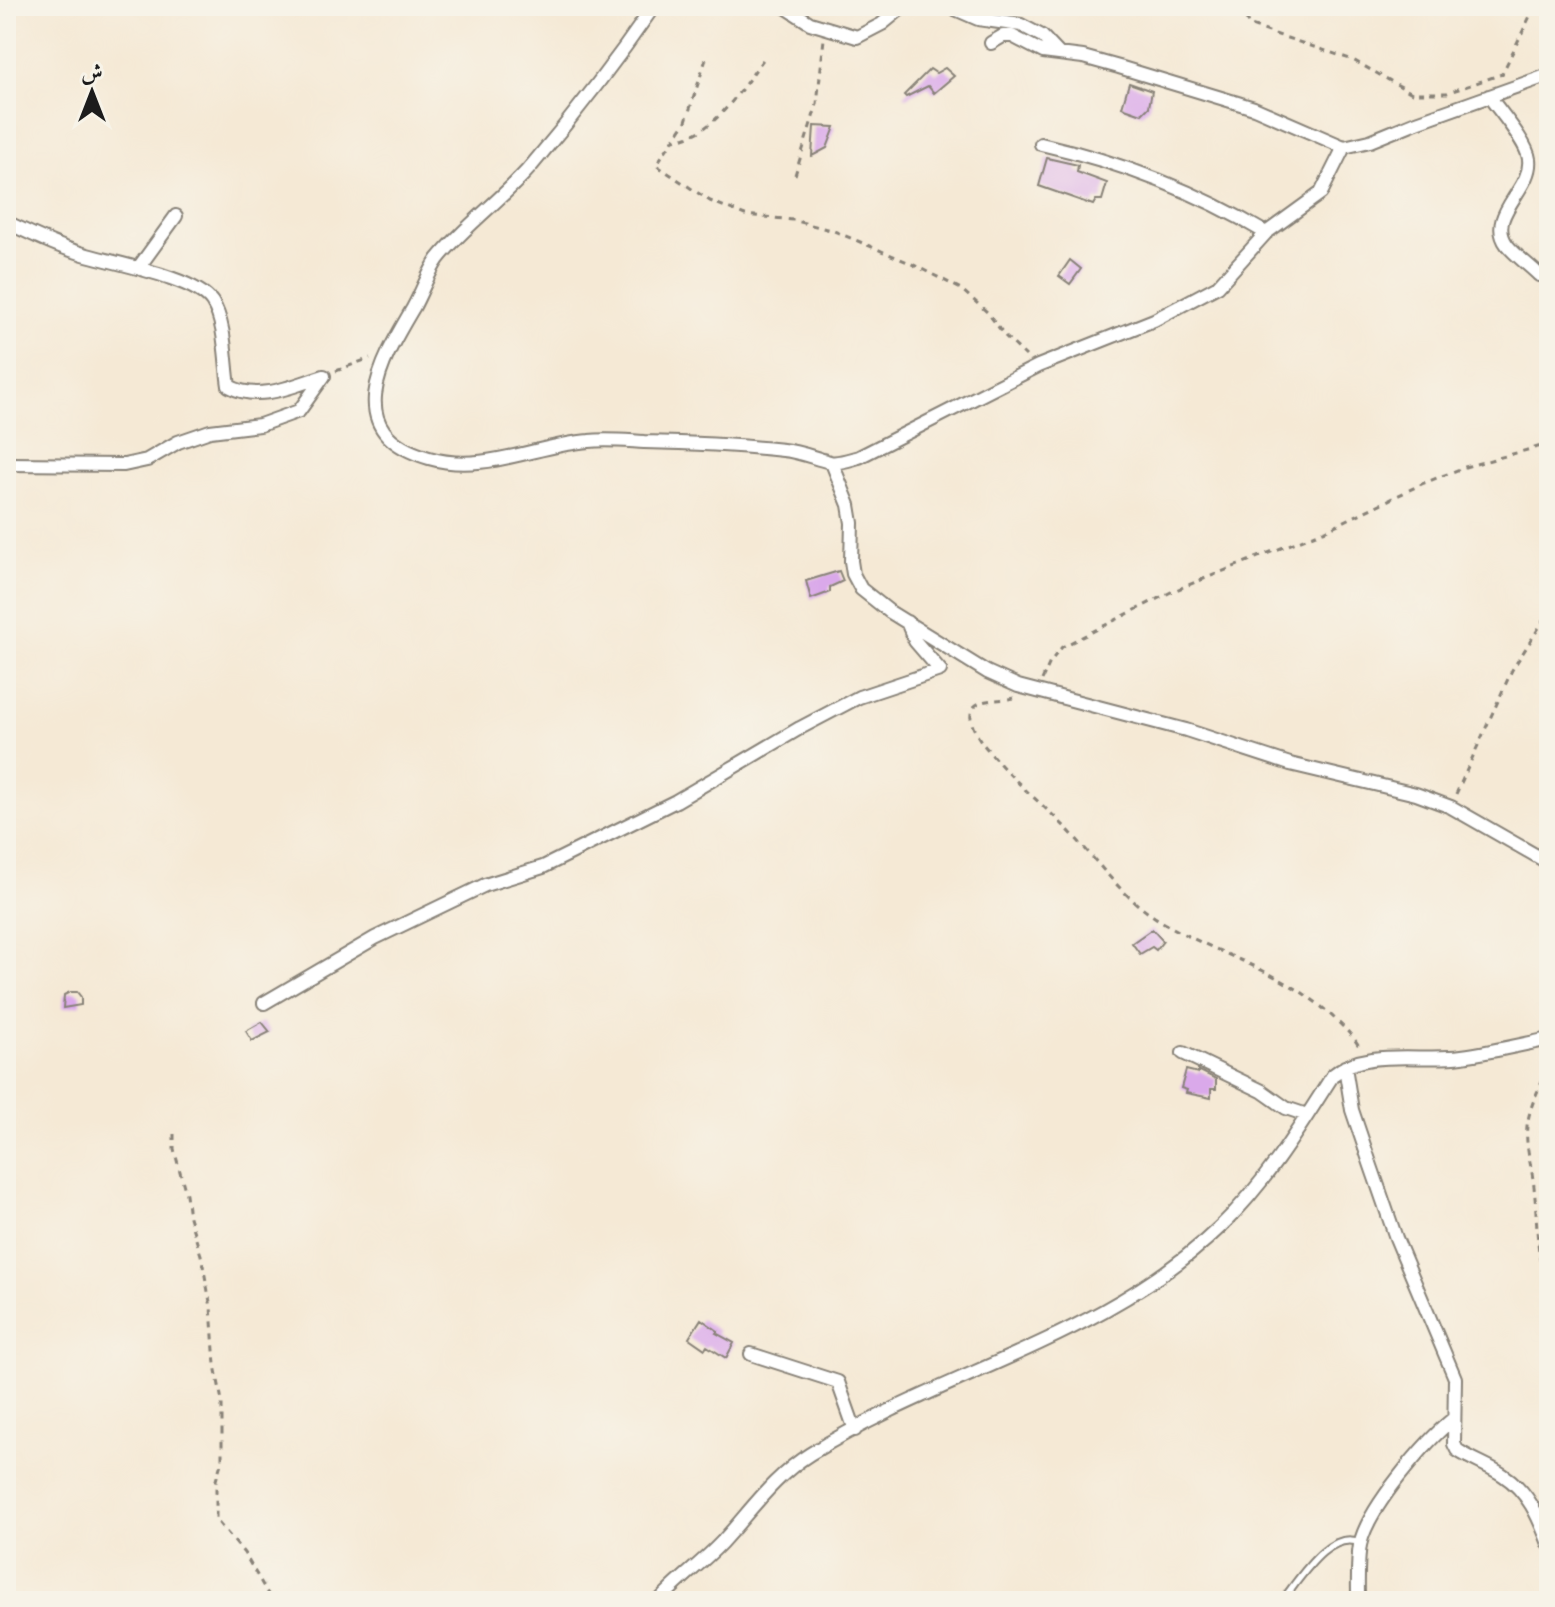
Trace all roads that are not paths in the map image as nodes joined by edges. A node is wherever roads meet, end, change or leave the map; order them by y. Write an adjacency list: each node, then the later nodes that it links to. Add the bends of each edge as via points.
1 (654, 6): 16 (street, via 530,168 437,260 388,349 373,407 378,422 406,449 454,463 484,463 591,440 785,451)
2 (784, 6): 3 (street, via 810,23 857,37)
3 (904, 6)
4 (948, 6): 6 (street, via 978,19 1021,25)
5 (991, 43): 6 (street, via 1012,36)
6 (1059, 54): 10 (street, via 1254,108)
7 (1549, 75): 8 (street)
8 (1489, 96): 10 (street); 15 (street, via 1530,157 1528,175 1504,214 1503,236)
9 (1041, 144): 13 (street, via 1135,171)
10 (1344, 147): 13 (street, via 1321,193)
11 (176, 216): 14 (street)
12 (6, 222): 14 (street, via 71,250)
13 (1266, 233): 16 (street, via 1218,286 1154,320 1038,366 859,457)
14 (139, 267): 17 (street, via 211,300 229,386 267,393 324,376 299,411 260,425 210,431 147,460 124,465)
15 (1539, 275)
16 (832, 463): 18 (street, via 849,505 856,582)
17 (6, 464)
18 (907, 622): 19 (street, via 1018,686 1186,730 1290,764 1416,794 1451,807); 20 (street, via 915,641 940,670 859,697 676,801 543,867 485,885 375,938)
19 (1549, 863)
20 (264, 1003)
21 (1549, 1039): 23 (street, via 1462,1057 1367,1061)
22 (1183, 1053): 24 (street)
23 (1345, 1067): 24 (street, via 1333,1075); 26 (street, via 1352,1110 1396,1238 1455,1378)
24 (1307, 1115): 27 (street, via 1222,1226 1161,1276 1096,1317)
25 (751, 1354): 27 (street, via 838,1382)
26 (1453, 1419): 28 (street, via 1409,1466); 29 (street, via 1457,1450 1522,1490)
27 (855, 1430): 30 (street, via 782,1473 718,1546)
28 (1361, 1543): 31 (lane, via 1341,1540 1321,1553); 32 (street)
29 (1549, 1544)
30 (659, 1601)
31 (1282, 1601)
32 (1358, 1601)

